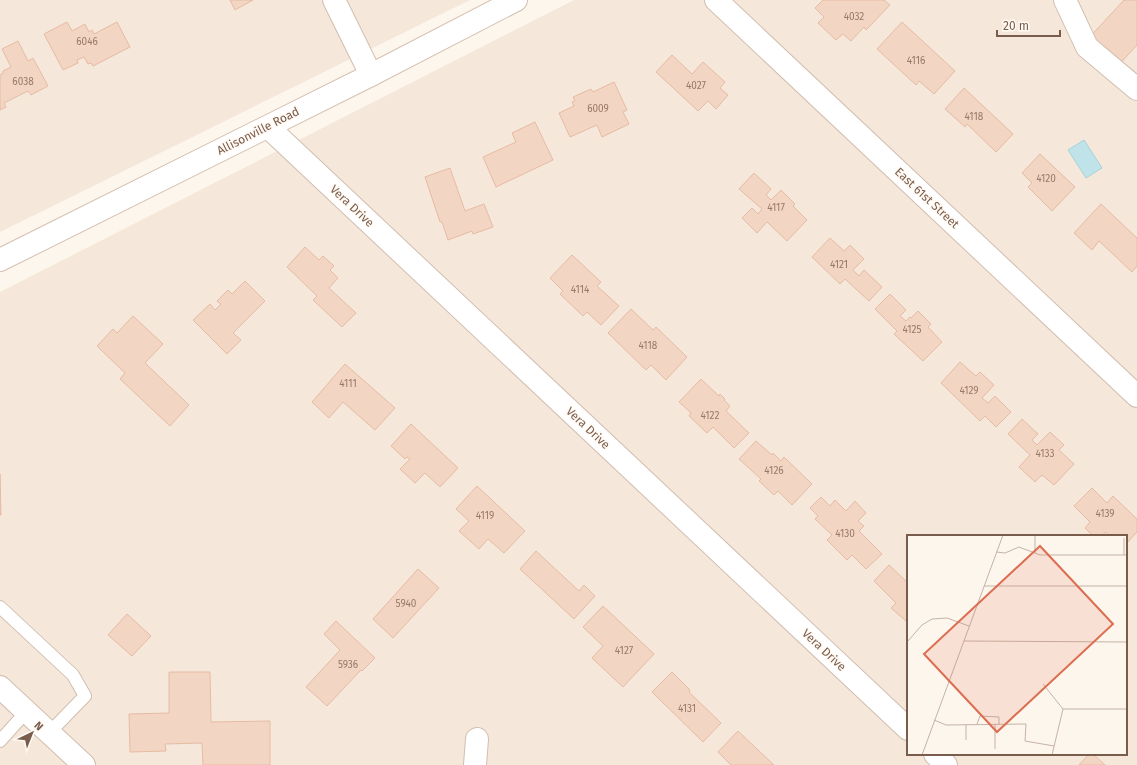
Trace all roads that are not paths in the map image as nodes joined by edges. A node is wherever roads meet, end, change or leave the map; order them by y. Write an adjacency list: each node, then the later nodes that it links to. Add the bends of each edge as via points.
1 (334, 0): 5 (street)
2 (516, 0): 5 (street, Allisonville Road)
3 (716, 0): 9 (street, East 61st Street)
4 (1074, 4): 6 (street, via 1087,47)
5 (371, 75): 7 (street, Allisonville Road)
6 (1137, 89)
7 (268, 126): 8 (street, Allisonville Road); 13 (street, Vera Drive)
8 (0, 260)
9 (1137, 396)
10 (0, 607): 14 (lane, via 73,675 85,696)
11 (0, 688): 12 (street)
12 (26, 712): 14 (street); 16 (lane)
13 (907, 728)
14 (49, 733): 18 (street)
15 (477, 739): 19 (street)
16 (0, 741)
17 (936, 755): 20 (street)
18 (84, 765)
19 (475, 765)
20 (946, 765)

